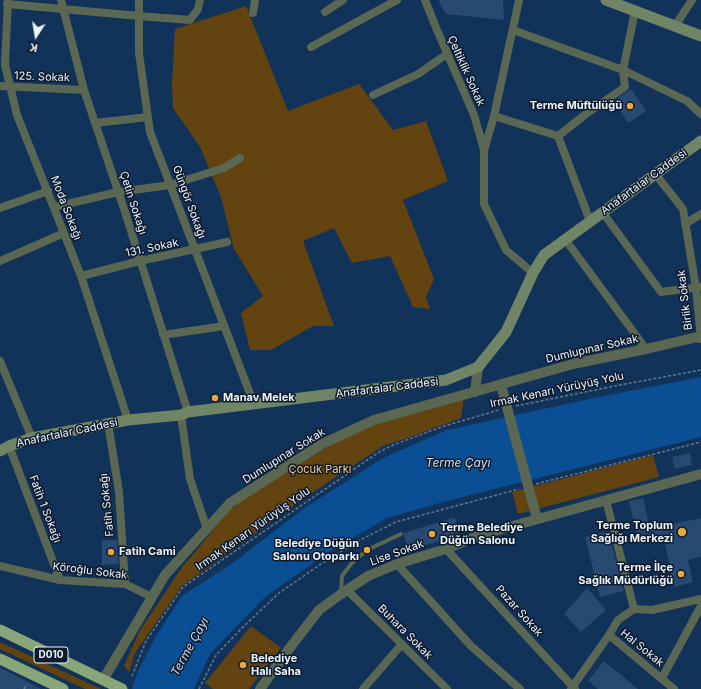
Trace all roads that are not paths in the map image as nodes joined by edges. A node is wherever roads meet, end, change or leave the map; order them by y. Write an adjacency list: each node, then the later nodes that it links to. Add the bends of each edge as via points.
1 (61, 0): 12 (street, Çetin Sokağı)
2 (139, 0): 16 (street, Güngör Sokağı)
3 (200, 0): 16 (street, via 198,9 190,20)
4 (255, 0): 15 (street)
5 (343, 0): 14 (street)
6 (397, 0): 20 (street)
7 (425, 0): 21 (street, Çeltiklik Sokak)
8 (519, 0): 18 (street)
9 (692, 0): 17 (street)
10 (613, 1): 13 (main road)
11 (8, 2): 12 (street); 24 (street, Moda Sokağı, via 5,64)
12 (63, 9): 16 (street); 25 (street, Çetin Sokağı)
13 (635, 11): 17 (main road); 22 (street)
14 (325, 12)
15 (254, 13)
16 (139, 16): 29 (street, Güngör Sokağı, via 139,53)
17 (675, 26): 19 (main road)
18 (513, 30): 22 (street); 28 (street)
19 (701, 36)
20 (311, 47)
21 (447, 54): 26 (street, via 418,74); 33 (street, Çeltiklik Sokak, via 474,115)
22 (623, 70): 27 (street, via 687,101); 31 (street, via 625,87)
23 (0, 86): 24 (street, 125. Sokak)
24 (10, 88): 25 (street, 125. Sokak); 37 (street, Moda Sokağı)
25 (84, 90): 30 (street, Çetin Sokağı)
26 (373, 95)
27 (701, 114)
28 (494, 116): 31 (street); 33 (street)
29 (148, 117): 30 (street); 36 (street, Güngör Sokağı, via 150,132)
30 (95, 123): 38 (street, Çetin Sokağı)
31 (558, 136): 43 (street)
32 (701, 141): 35 (main road, Anafartalar Caddesi)
33 (484, 151): 51 (street, via 484,204 506,250)
34 (240, 158): 36 (street, via 224,168)
35 (656, 175): 41 (main road, Anafartalar Caddesi); 44 (street, Birlik Sokak, via 683,209)
36 (170, 185): 38 (street); 48 (street, Güngör Sokağı)
37 (48, 191): 39 (street, Moda Sokağı); 40 (street)
38 (118, 192): 39 (street); 50 (street, Çetin Sokağı)
39 (54, 207): 45 (street, Moda Sokağı)
40 (0, 208)
41 (603, 213): 43 (main road, Anafartalar Caddesi); 53 (street, via 661,292)
42 (701, 214): 44 (street)
43 (590, 221): 46 (main road, Anafartalar Caddesi)
44 (686, 224): 53 (street, Birlik Sokak)
45 (64, 233): 49 (street); 52 (street, Moda Sokağı)
46 (565, 239): 51 (main road, Anafartalar Caddesi, via 544,255); 57 (street)
47 (227, 242): 48 (street, 131. Sokak)
48 (194, 250): 50 (street, 131. Sokak); 54 (street, Güngör Sokağı)
49 (0, 261)
50 (140, 261): 52 (street, 131. Sokak); 55 (street, Çetin Sokağı)
51 (533, 273): 59 (main road, Anafartalar Caddesi, via 506,332)
52 (81, 276): 64 (street, Moda Sokağı)
53 (698, 288): 56 (street, Birlik Sokak)
54 (224, 326): 55 (street); 62 (street, Güngör Sokağı)
55 (163, 335): 63 (street, Çetin Sokağı)
56 (701, 337): 57 (street, Dumlupınar Sokak)
57 (646, 349): 60 (street, Dumlupınar Sokak, via 573,364)
58 (0, 362): 66 (street)
59 (478, 367): 61 (street); 62 (main road, Anafartalar Caddesi, via 446,380)
60 (501, 385): 61 (street, Dumlupınar Sokak); 70 (street, bridge)
61 (475, 392): 71 (street, Dumlupınar Sokak, via 374,420 322,444 230,503)
62 (254, 404): 63 (main road, Anafartalar Caddesi)
63 (184, 414): 64 (main road, Anafartalar Caddesi); 71 (street, Çetin Sokağı, via 190,479)
64 (128, 420): 65 (main road, Anafartalar Caddesi)
65 (108, 423): 66 (main road, Anafartalar Caddesi); 77 (street, Fatih Sokağı, via 119,492)
66 (32, 438): 67 (main road, Anafartalar Caddesi)
67 (4, 449): 76 (street, Fatih 1 Sokağı)
68 (701, 474): 69 (street, Lise Sokak)
69 (606, 500): 70 (street, Lise Sokak); 82 (street)
70 (537, 519): 73 (street, Lise Sokak, via 480,535)
71 (207, 529): 79 (street, Dumlupınar Sokak, via 165,575)
72 (401, 534): 78 (lane, via 367,550 352,563 342,576)
73 (446, 549): 74 (street, Lise Sokak); 90 (street, Pazar Sokak)
74 (397, 564): 78 (street, Lise Sokak, via 368,576); 95 (street, via 471,646)
75 (0, 566): 76 (street, Köroğlu Sokak)
76 (60, 580): 77 (street, Köroğlu Sokak)
77 (125, 584): 79 (street, Köroğlu Sokak)
78 (344, 592): 85 (street, Buhara Sokak); 93 (street, Lise Sokak, via 319,610)
79 (152, 597): 88 (street, Dumlupınar Sokak)
80 (701, 599): 82 (street, via 652,610)
81 (701, 606): 87 (street)
82 (634, 609): 84 (street, via 618,620)
83 (0, 630): 88 (highway, D010)
84 (609, 635): 87 (street, Hal Sokak); 90 (street, Hal Sokak)
85 (402, 644): 89 (street, Buhara Sokak); 94 (street)
86 (0, 659): 91 (highway, D010)
87 (662, 678): 96 (street, Hal Sokak)
88 (103, 680): 92 (highway, D010)
89 (445, 688)
90 (573, 688)
91 (63, 689)
92 (122, 689)
93 (260, 689)
94 (363, 689)
95 (520, 689)
96 (674, 689)

